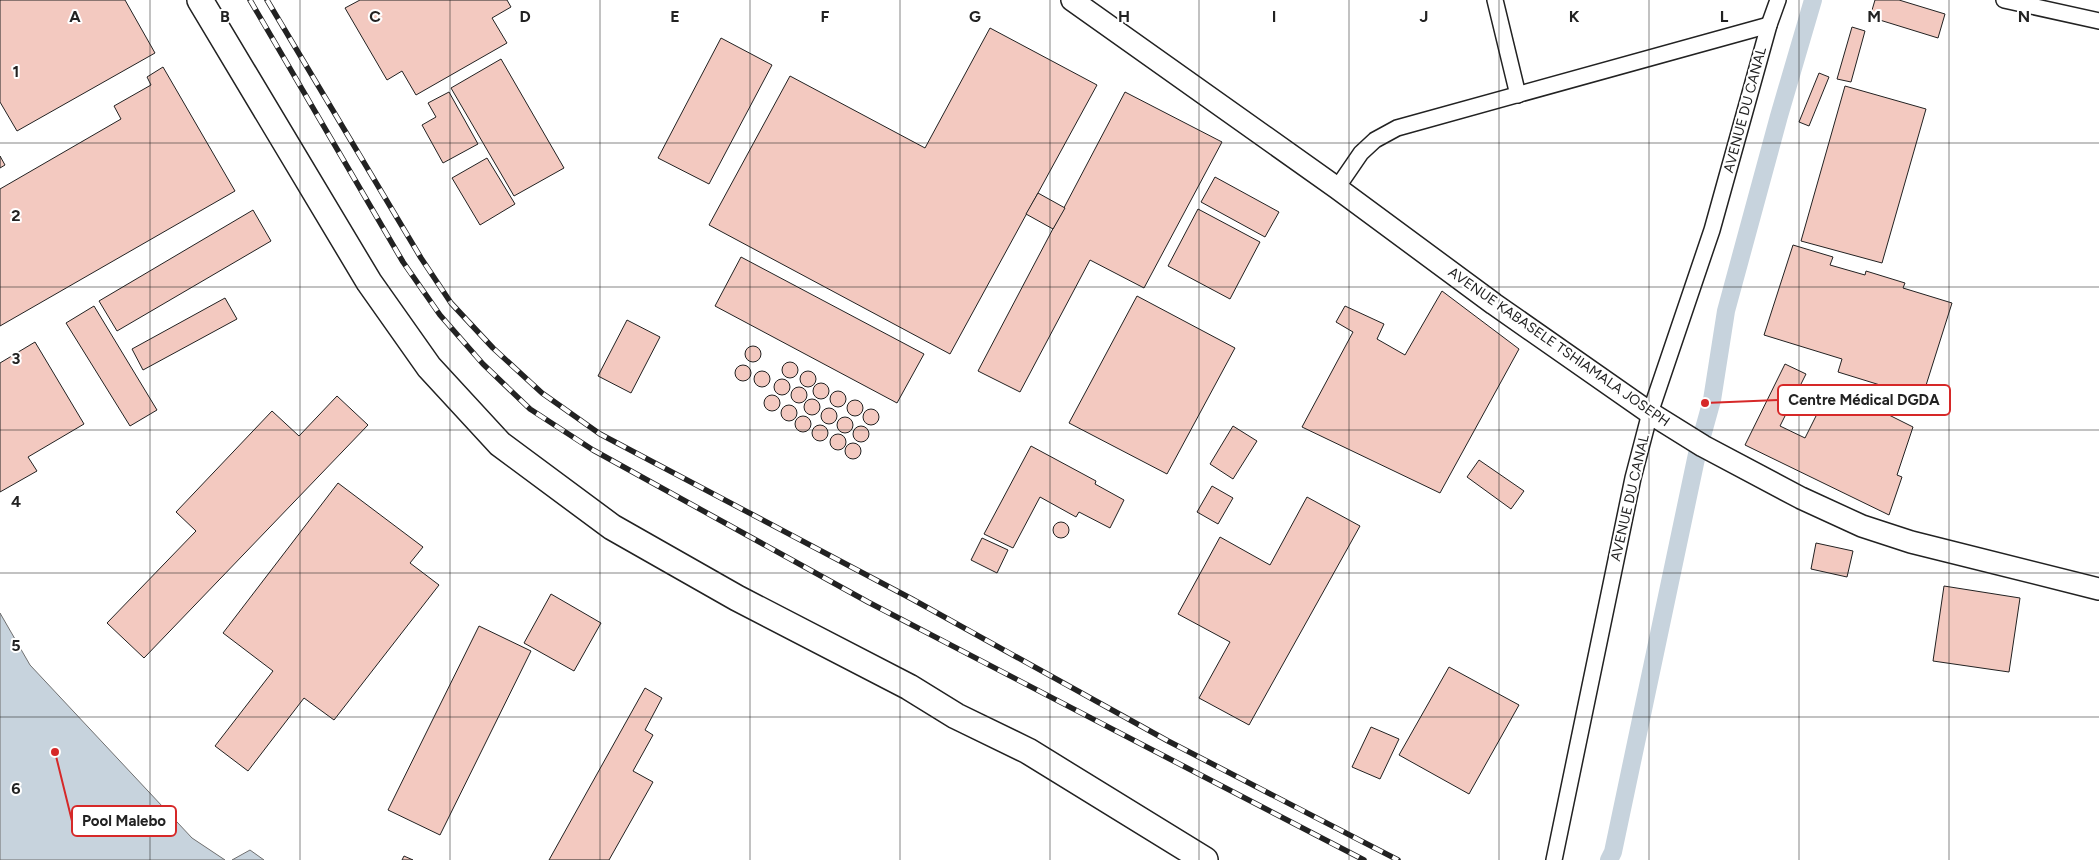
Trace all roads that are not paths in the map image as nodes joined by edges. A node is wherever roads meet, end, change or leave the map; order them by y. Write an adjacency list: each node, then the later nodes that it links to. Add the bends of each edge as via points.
1 (200, 0): 12 (main road, via 369,282 429,367 500,444 612,527 956,716 1028,751)
2 (1072, 0): 9 (main road, AVENUE KABASELE TSHIAMALA JOSEPH)
3 (1495, 0): 8 (street)
4 (1778, 0): 7 (street, AVENUE DU CANAL)
5 (2004, 0): 6 (street)
6 (2099, 21)
7 (1769, 25): 8 (street); 10 (street, AVENUE DU CANAL, via 1712,230)
8 (1518, 95): 9 (street, via 1397,128 1375,140 1361,153)
9 (1337, 188): 10 (main road, AVENUE KABASELE TSHIAMALA JOSEPH, via 1494,304)
10 (1650, 412): 11 (main road, AVENUE KABASELE TSHIAMALA JOSEPH, via 1703,446 1862,526); 13 (street, AVENUE DU CANAL, via 1633,478)
11 (2099, 589)
12 (1205, 860)
13 (1554, 860)

